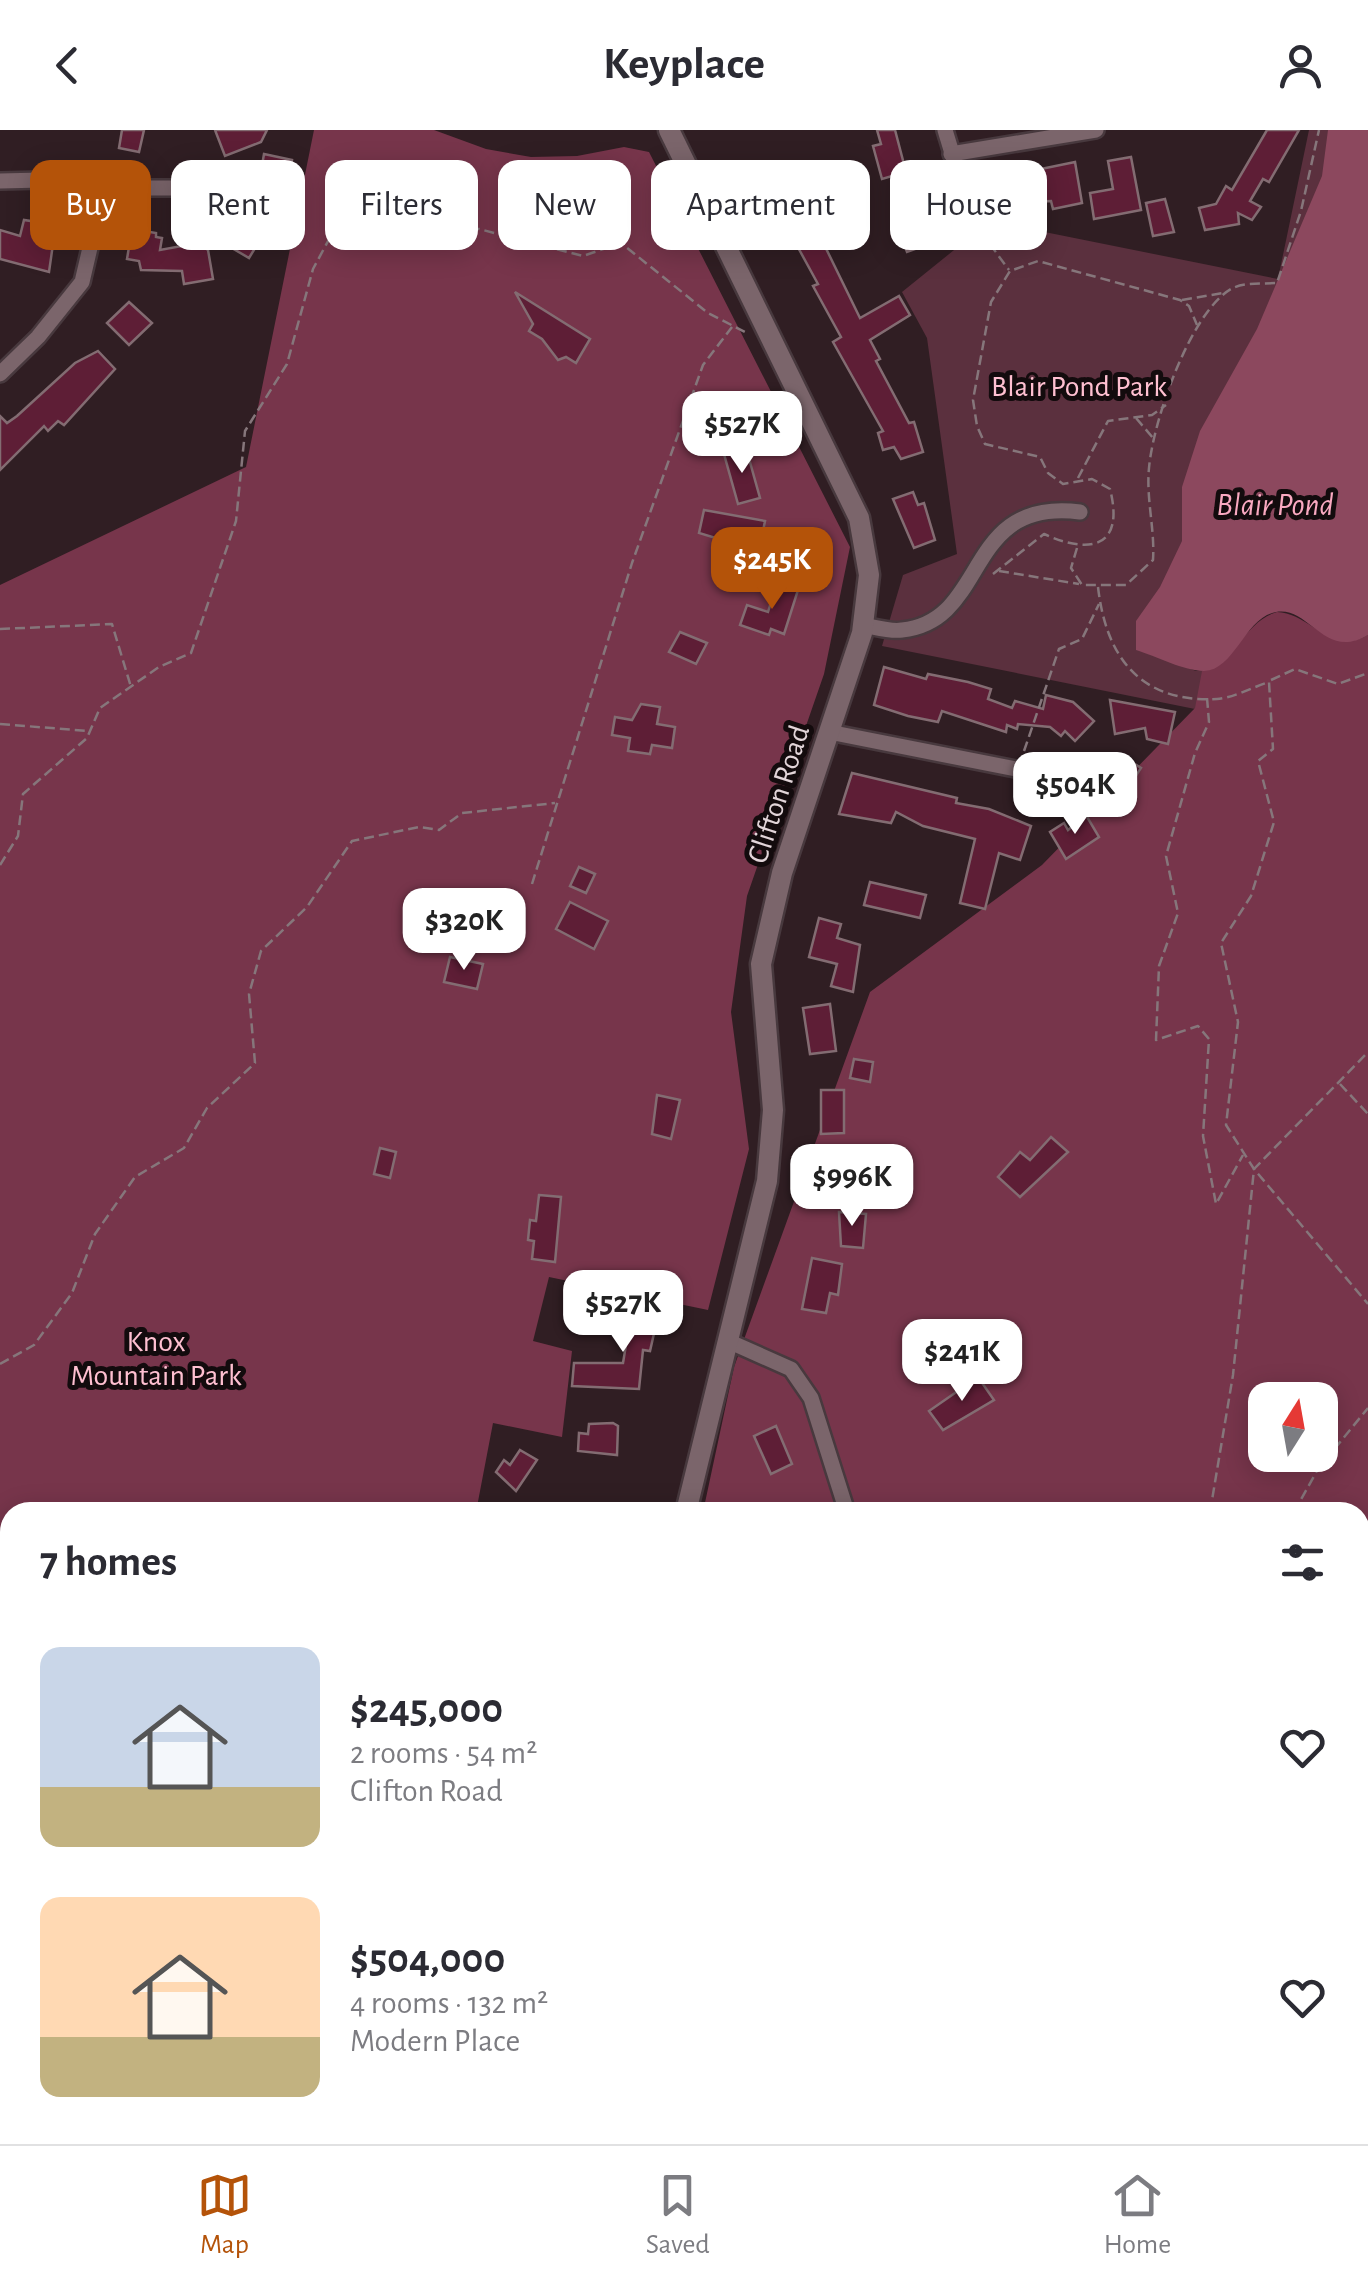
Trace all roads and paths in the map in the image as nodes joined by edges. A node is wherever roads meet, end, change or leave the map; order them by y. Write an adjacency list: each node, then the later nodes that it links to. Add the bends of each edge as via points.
1 (670, 130): 29 (main road, Clifton Road, via 859,518 869,575)
2 (945, 130): 5 (street)
3 (1096, 130): 5 (street)
4 (1319, 130): 12 (path, via 1277,284)
5 (951, 154): 6 (street)
6 (953, 160)
7 (30, 180): 8 (street)
8 (0, 181)
9 (89, 250): 17 (street, via 82,282)
10 (995, 250): 11 (path)
11 (1010, 271): 13 (path, via 1038,261); 21 (path, via 991,302 974,400 977,426 985,444 1040,457 1064,484)
12 (1227, 292): 13 (path); 14 (path)
13 (1180, 300): 14 (path)
14 (1196, 325): 18 (path)
15 (732, 326): 16 (path); 33 (path, via 621,243 584,256 478,229 398,228 364,209 334,230 312,268 286,364 244,431 236,521 192,653); 40 (path, via 703,365)
16 (747, 333)
17 (0, 374)
18 (1167, 404): 19 (path); 20 (path)
19 (1135, 417): 20 (path); 21 (path, via 1108,420)
20 (1154, 438): 27 (path, via 1154,560 1126,584)
21 (1078, 479): 23 (path, via 1110,489 1116,511 1110,532 1097,544)
22 (1080, 512): 26 (street, via 1046,508 1020,517 991,545)
23 (1077, 548): 24 (path, via 1044,534); 25 (path, via 1071,568)
24 (997, 570): 25 (path); 26 (path)
25 (1082, 585): 27 (path)
26 (965, 586): 29 (street, via 934,620 902,630)
27 (1098, 586): 28 (path)
28 (1100, 603): 34 (path, via 1102,622 1136,680 1177,696); 38 (path, via 1082,639 1059,650)
29 (863, 625): 37 (main road, Clifton Road)
30 (0, 628): 33 (path, via 112,624)
31 (1368, 673): 32 (path, via 1338,684 1295,669)
32 (1268, 682): 34 (path, via 1216,699); 46 (path, via 1273,749 1258,761 1274,822 1251,896 1222,944 1238,1022 1226,1125)
33 (131, 687): 36 (path, via 100,708)
34 (1206, 696): 46 (path, via 1209,722 1166,856 1178,913 1159,966 1156,1040 1198,1026 1209,1038 1203,1136 1216,1204)
35 (0, 724): 36 (path)
36 (90, 730): 41 (path, via 23,794 18,836)
37 (829, 732): 38 (street); 49 (main road, Clifton Road, via 760,964 772,1128 767,1181)
38 (1018, 769): 39 (street)
39 (1036, 773)
40 (556, 803): 42 (path); 50 (path, via 462,813 439,830 419,827 352,841 307,907 262,951 249,994 255,1063 207,1108 184,1148 136,1177 96,1234 72,1293 34,1345)
41 (0, 866)
42 (532, 884)
43 (1368, 1052): 44 (path)
44 (1338, 1082): 45 (path); 47 (path)
45 (1368, 1114)
46 (1244, 1154): 47 (path)
47 (1254, 1169): 48 (path); 54 (path, via 1234,1376)
48 (1368, 1304)
49 (728, 1341): 52 (main road, Clifton Road); 53 (street, via 791,1368 811,1398)
50 (0, 1364)
51 (1368, 1408): 55 (path)
52 (688, 1502)
53 (844, 1502)
54 (1212, 1502)
55 (1300, 1502)
56 (380, 2144): 57 (path)
57 (391, 2144)

